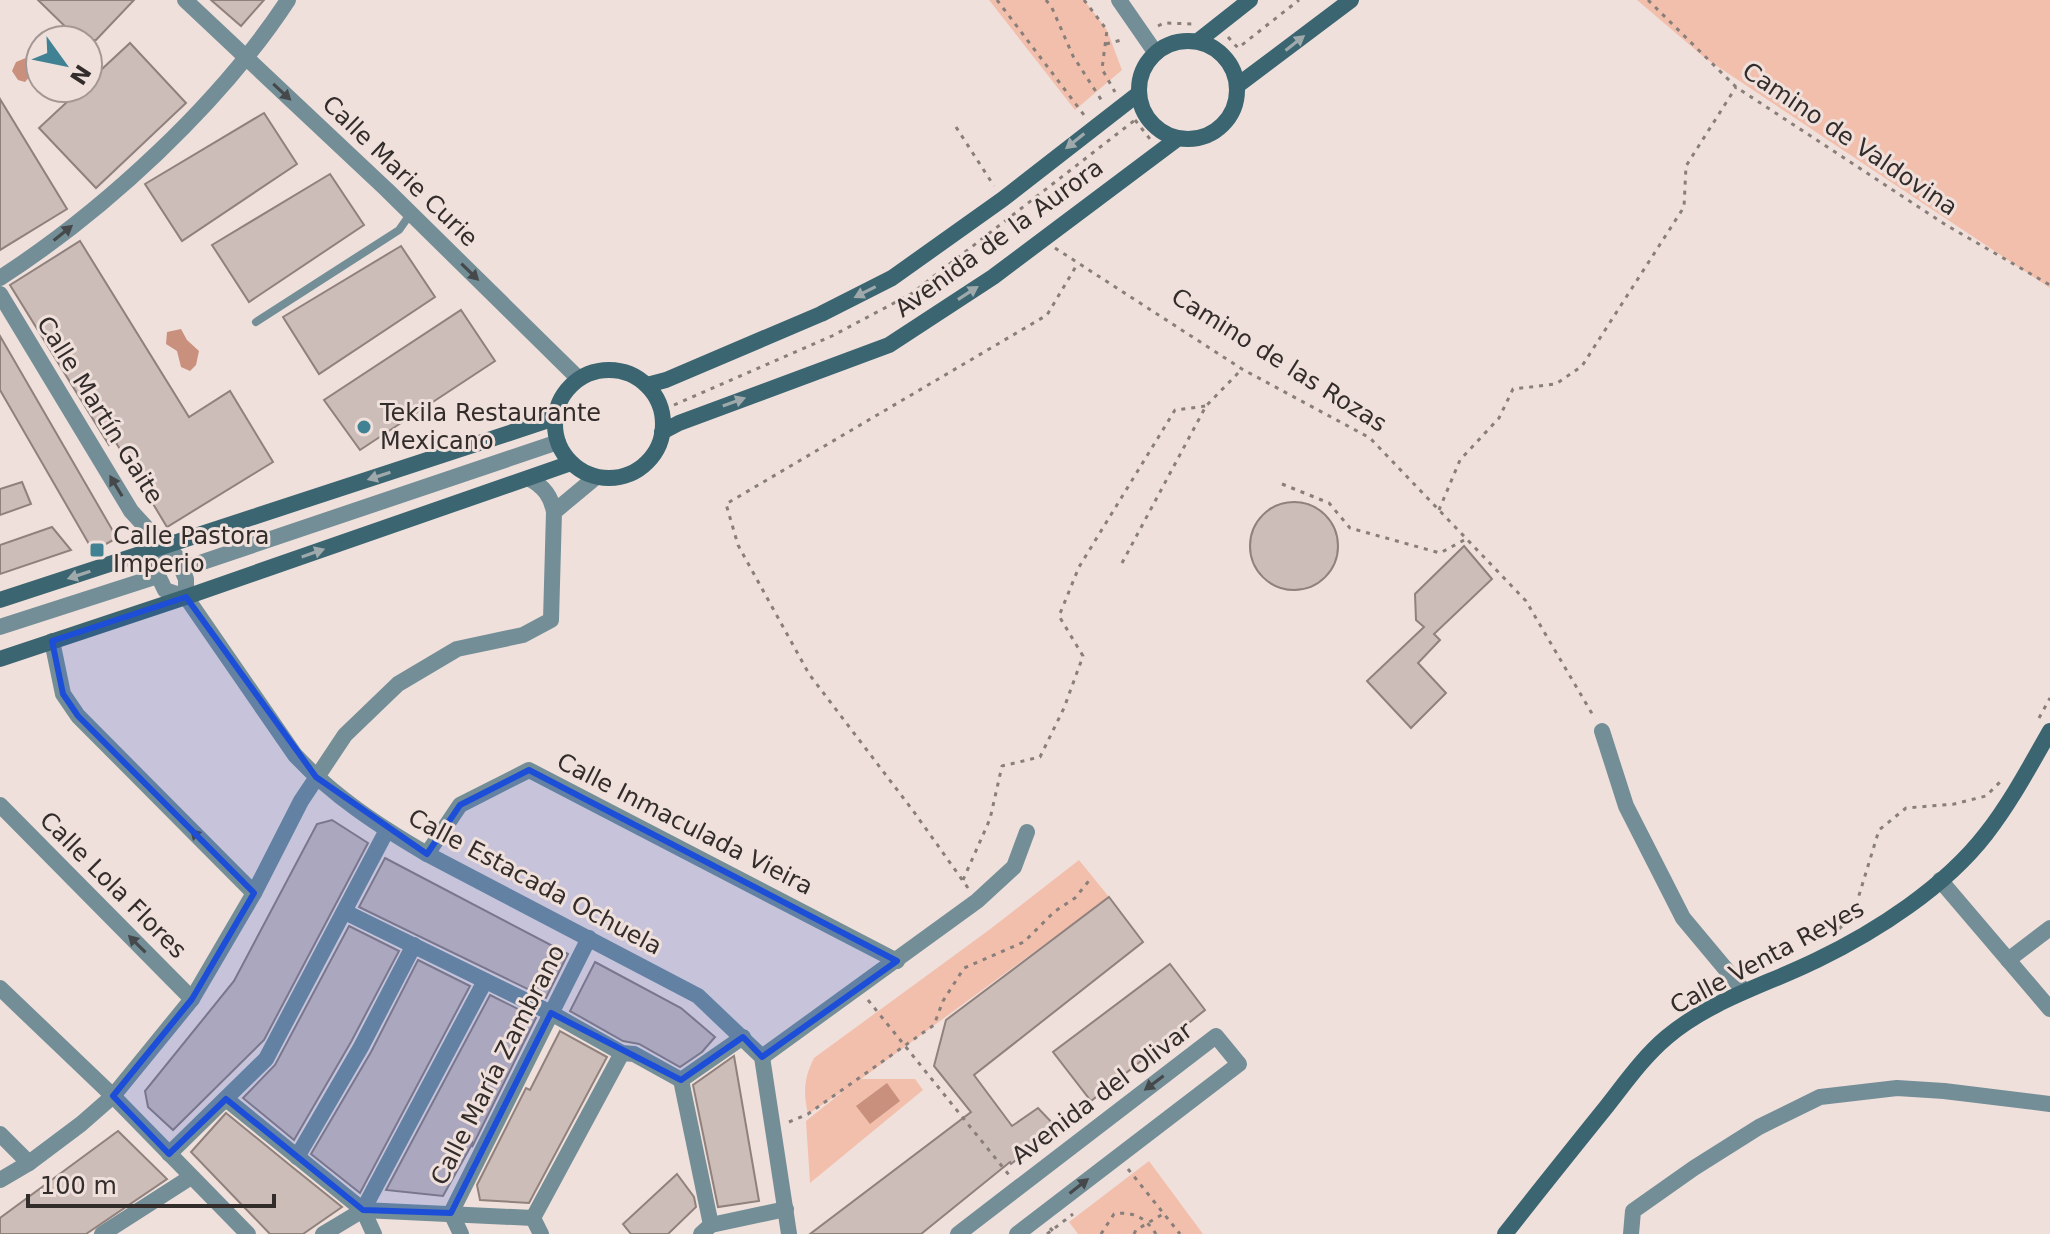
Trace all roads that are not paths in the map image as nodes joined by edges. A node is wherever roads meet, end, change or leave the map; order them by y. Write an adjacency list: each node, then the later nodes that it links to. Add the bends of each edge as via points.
1 (185, 0): 8 (street, Calle Marie Curie)
2 (288, 0): 8 (street)
3 (1119, 0): 7 (street)
4 (1250, 0): 6 (street)
5 (1351, 0): 9 (street, one-way to 5)
6 (1198, 41): 7 (street, via 1179,40); 9 (street, via 1223,54)
7 (1155, 52): 10 (street, via 1139,79)
8 (245, 57): 12 (street, Calle Marie Curie, one-way to 12); 13 (street, one-way to 8, via 127,182)
9 (1238, 85): 11 (street, via 1235,107 1222,126 1205,137)
10 (1138, 94): 11 (street, via 1151,123); 17 (street, Avenida de la Aurora, one-way to 17, via 892,278 821,314)
11 (1177, 139): 19 (street, Avenida de la Aurora, one-way to 11, via 889,345 993,277)
12 (411, 213): 15 (lane, via 399,230); 16 (street, Calle Marie Curie, one-way to 16)
13 (0, 278)
14 (0, 294): 25 (street, Calle Martín Gaite, one-way to 14, via 131,511)
15 (256, 322)
16 (579, 379): 17 (street, via 614,370); 18 (street, via 569,386)
17 (647, 385): 19 (street, via 660,407)
18 (557, 411): 20 (street); 25 (street, one-way to 25, via 546,421)
19 (662, 432): 22 (street, via 646,463 614,478)
20 (558, 442): 21 (street); 26 (street)
21 (571, 463): 22 (street); 23 (street)
22 (596, 477): 24 (street)
23 (530, 479): 24 (street, via 543,487); 28 (street, one-way to 23)
24 (554, 512): 35 (street, via 551,620 523,635 457,649 398,684 345,735)
25 (164, 547): 26 (street, Calle Martín Gaite); 27 (street, via 152,563); 29 (street, one-way to 29)
26 (182, 569): 28 (street)
27 (158, 576): 28 (street, via 165,590); 30 (street)
28 (186, 597): 31 (street); 35 (street, Calle Estacada Ochuela, via 295,755)
29 (0, 600)
30 (0, 627)
31 (52, 641): 32 (street); 41 (street, one-way to 31, via 78,716 63,694)
32 (0, 659)
33 (2043, 728): 40 (street, Calle Venta Reyes, via 2016,790 1986,834)
34 (1602, 731): 50 (street, via 1626,806 1683,918)
35 (316, 777): 37 (street, Calle Estacada Ochuela); 41 (street)
36 (0, 805): 51 (street, Calle Lola Flores, one-way to 36)
37 (387, 830): 39 (street, Calle Estacada Ochuela); 42 (street)
38 (1027, 832): 47 (street, via 1014,867)
39 (427, 854): 44 (street, Calle Estacada Ochuela); 47 (street, Calle Inmaculada Vieira, via 460,805 529,770)
40 (1940, 880): 46 (street); 50 (street, Calle Venta Reyes, via 1874,930)
41 (254, 893): 51 (street)
42 (345, 912): 45 (street); 59 (street, via 266,1059)
43 (2050, 928): 46 (street)
44 (589, 938): 53 (street, Calle María Zambrano); 54 (street, Calle Estacada Ochuela, via 698,996)
45 (414, 945): 48 (street); 63 (street)
46 (2008, 960): 52 (street)
47 (897, 961): 56 (street)
48 (485, 981): 53 (street); 68 (street)
49 (0, 988): 58 (street)
50 (1744, 991): 81 (street, Calle Venta Reyes, via 1700,1013 1665,1039)
51 (192, 999): 58 (street)
52 (2050, 1009)
53 (551, 1013): 55 (street); 69 (street, Calle María Zambrano)
54 (743, 1037): 56 (street, Calle Estacada Ochuela); 57 (street)
55 (622, 1053): 57 (street, via 634,1054); 70 (street)
56 (762, 1057): 67 (street)
57 (681, 1080): 71 (street)
58 (113, 1096): 62 (street); 64 (street)
59 (226, 1099): 62 (street); 63 (street)
60 (2050, 1104): 82 (street, via 1897,1088 1820,1097 1759,1127 1633,1211)
61 (0, 1134): 64 (street)
62 (169, 1154): 65 (street)
63 (297, 1157): 68 (street)
64 (29, 1163): 66 (street)
65 (191, 1177): 72 (street); 73 (street)
66 (0, 1180)
67 (786, 1209): 71 (street); 78 (street)
68 (363, 1210): 69 (street); 74 (street); 75 (street)
69 (451, 1213): 70 (street); 76 (street)
70 (533, 1218): 77 (street)
71 (706, 1230)
72 (102, 1234)
73 (248, 1234)
74 (323, 1234)
75 (374, 1234)
76 (461, 1234)
77 (541, 1234)
78 (789, 1234)
79 (958, 1234): 80 (street, Avenida del Olivar, one-way to 79, via 1239,1064 1216,1036)
80 (1017, 1234)
81 (1505, 1234)
82 (1631, 1234)

